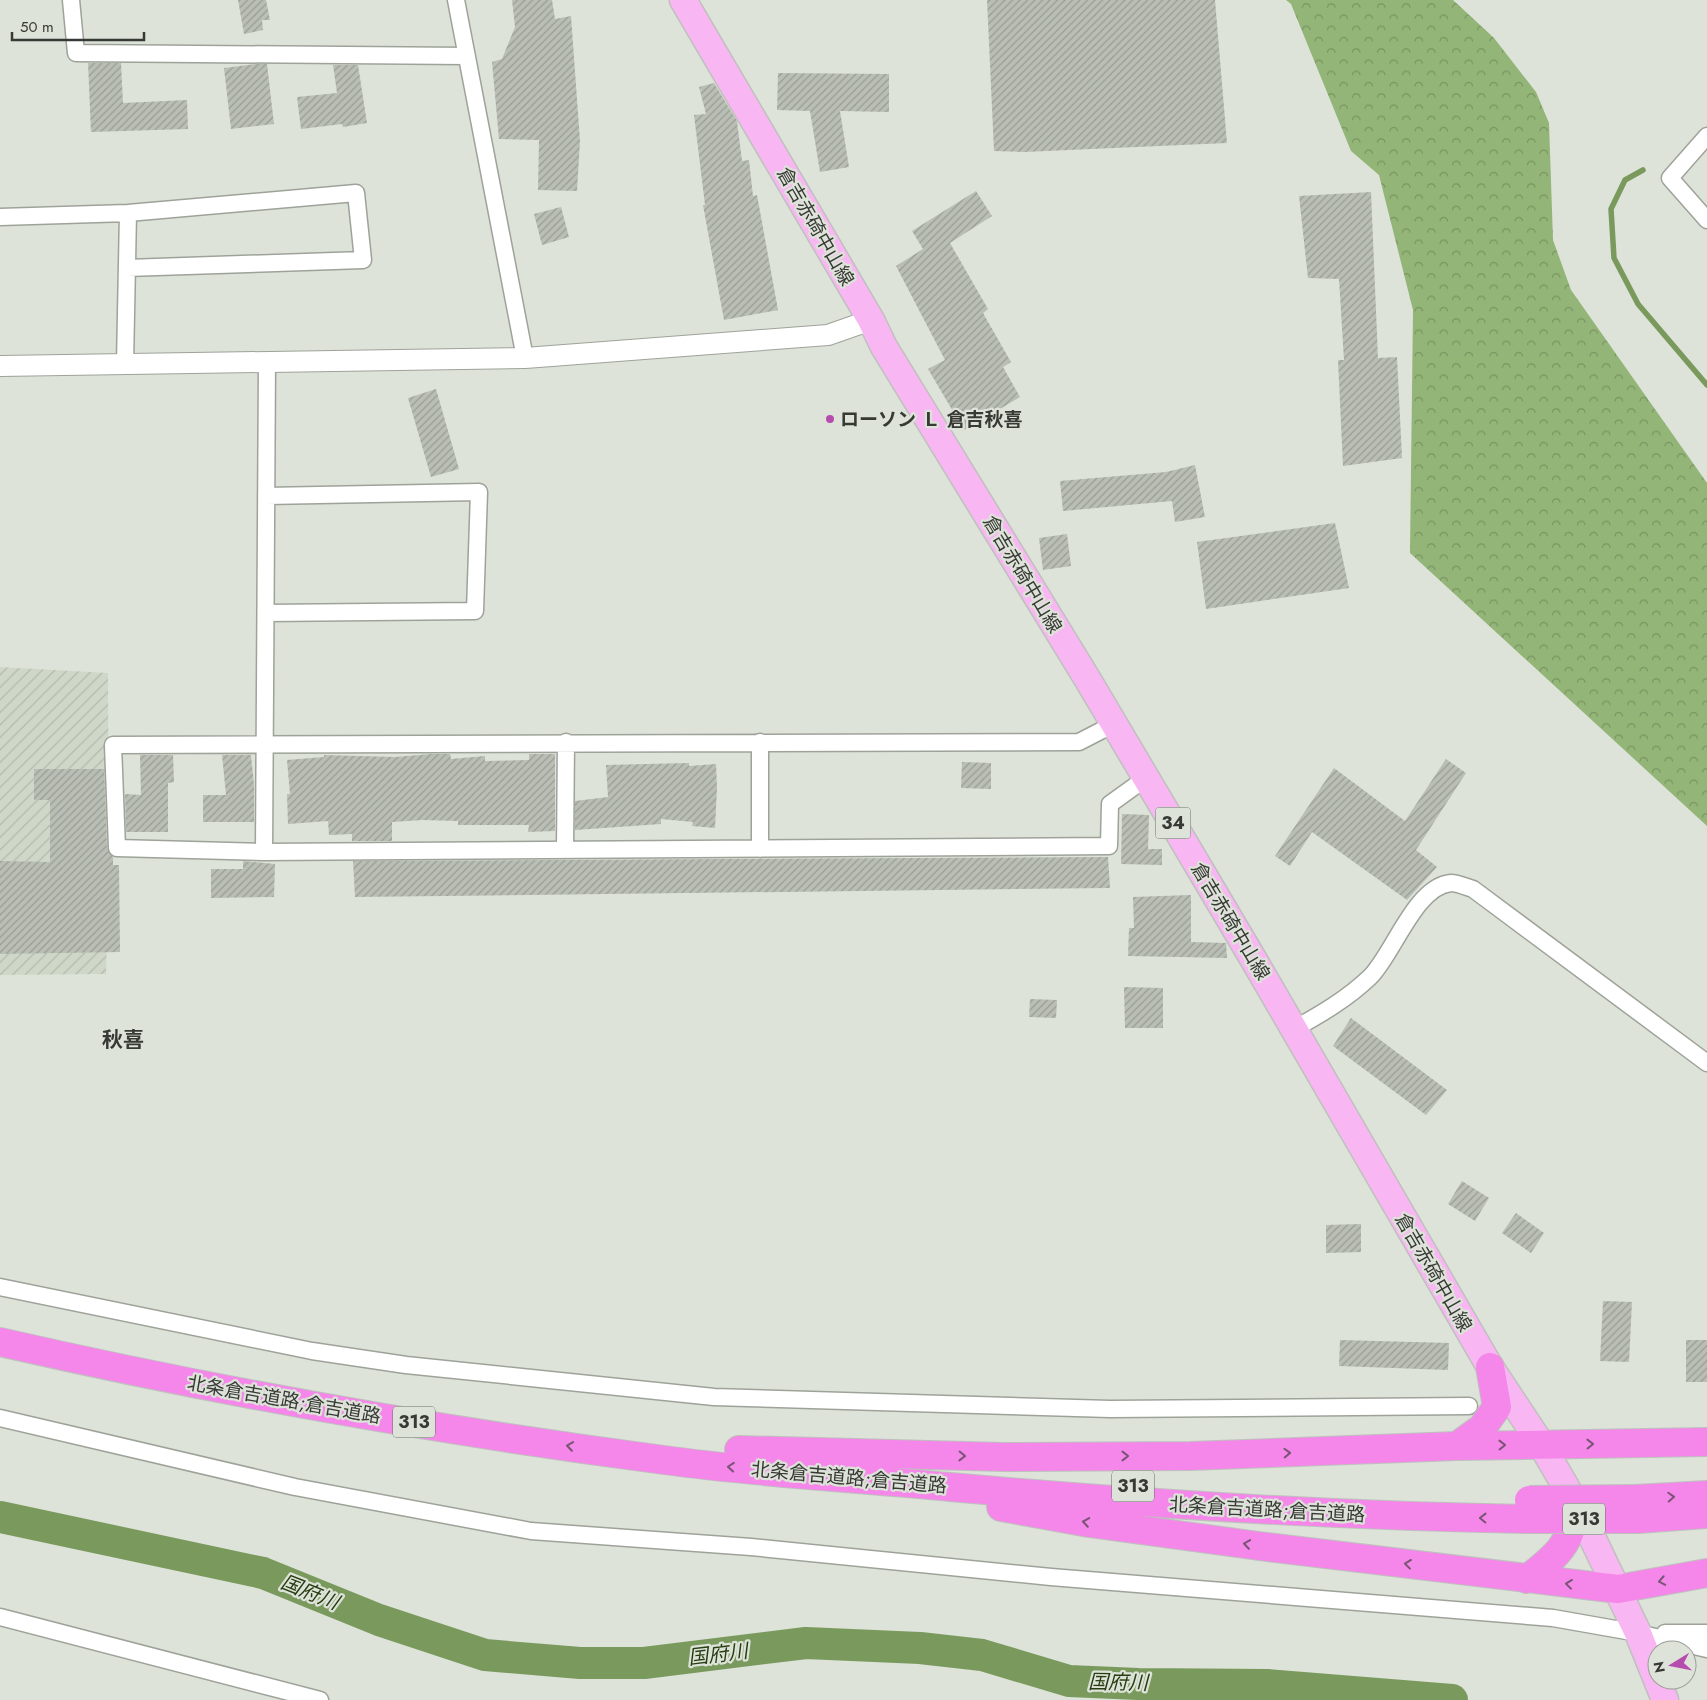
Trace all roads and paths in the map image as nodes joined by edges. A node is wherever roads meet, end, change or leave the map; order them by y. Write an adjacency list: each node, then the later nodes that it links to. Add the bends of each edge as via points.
1 (71, 0): 4 (street, via 76,53)
2 (456, 0): 4 (street)
3 (682, 0): 10 (main road, 倉吉赤碕中山線 / 34)
4 (467, 56): 11 (street)
5 (1707, 136): 8 (street, via 1670,178)
6 (128, 214): 7 (street); 9 (street); 9 (street, via 356,193 363,260)
7 (0, 217)
8 (1707, 220)
9 (127, 268): 13 (street)
10 (872, 320): 11 (street, via 828,335); 17 (main road, 倉吉赤碕中山線 / 34, via 889,355)
11 (525, 358): 12 (street)
12 (267, 362): 13 (street); 15 (street)
13 (125, 364): 14 (street)
14 (0, 366)
15 (266, 496): 16 (street); 16 (street, via 479,492 475,611)
16 (266, 613): 20 (street)
17 (1114, 724): 19 (street, via 1080,742); 21 (main road, 倉吉赤碕中山線 / 34)
18 (566, 742): 19 (street); 20 (street); 23 (street)
19 (760, 742): 22 (street)
20 (265, 743): 24 (street); 24 (street, via 113,744 117,848)
21 (1146, 778): 22 (street, via 1110,804 1109,846); 25 (main road, 倉吉赤碕中山線 / 34)
22 (760, 849): 23 (street)
23 (565, 850): 24 (street)
24 (264, 852)
25 (1294, 1029): 26 (street, via 1330,1009 1371,976 1423,899 1435,889 1451,883 1473,888); 30 (main road, 倉吉赤碕中山線 / 34)
26 (1707, 1063)
27 (0, 1287): 31 (street, via 312,1351 714,1397 1110,1409)
28 (0, 1325): 36 (highway, 北条倉吉道路;倉吉道路 / 313, via 106,1350 300,1386 505,1419)
29 (0, 1342): 37 (highway, 北条倉吉道路;倉吉道路 / 313, one-way to 29, via 668,1461 503,1436 297,1402 101,1365)
30 (1490, 1367): 34 (main road, 倉吉赤碕中山線 / 34); 35 (highway, via 1497,1407 1482,1428)
31 (1470, 1406)
32 (0, 1418): 48 (street, via 295,1487 531,1531 751,1547 1061,1577 1553,1618)
33 (1707, 1442): 34 (highway, one-way to 33)
34 (1541, 1444): 35 (highway, one-way to 34); 39 (main road, 倉吉赤碕中山線 / 34)
35 (1457, 1446): 36 (highway, one-way to 35, via 1004,1457 1190,1456)
36 (738, 1450): 40 (highway, 北条倉吉道路;倉吉道路 / 313, via 968,1475 1324,1497 1448,1500)
37 (832, 1476): 40 (highway, 北条倉吉道路;倉吉道路 / 313, one-way to 37, via 1323,1513 1061,1496); 44 (highway, one-way to 37, via 1089,1523)
38 (1707, 1494): 41 (highway, 北条倉吉道路;倉吉道路 / 313, one-way to 38)
39 (1577, 1506): 44 (highway, via 1572,1532 1552,1560); 45 (main road, 倉吉赤碕中山線 / 34)
40 (1530, 1509): 41 (highway, 北条倉吉道路;倉吉道路 / 313, bridge)
41 (1636, 1509): 42 (highway, 北条倉吉道路;倉吉道路 / 313)
42 (1707, 1514)
43 (1707, 1573): 45 (highway, one-way to 45)
44 (1527, 1579): 45 (highway, one-way to 44)
45 (1618, 1589): 48 (main road, 倉吉赤碕中山線 / 34)
46 (0, 1617): 50 (street)
47 (1707, 1633): 48 (street)
48 (1642, 1644): 49 (street); 51 (main road, 倉吉赤碕中山線 / 34)
49 (1707, 1649)
50 (320, 1700)
51 (1665, 1700)

